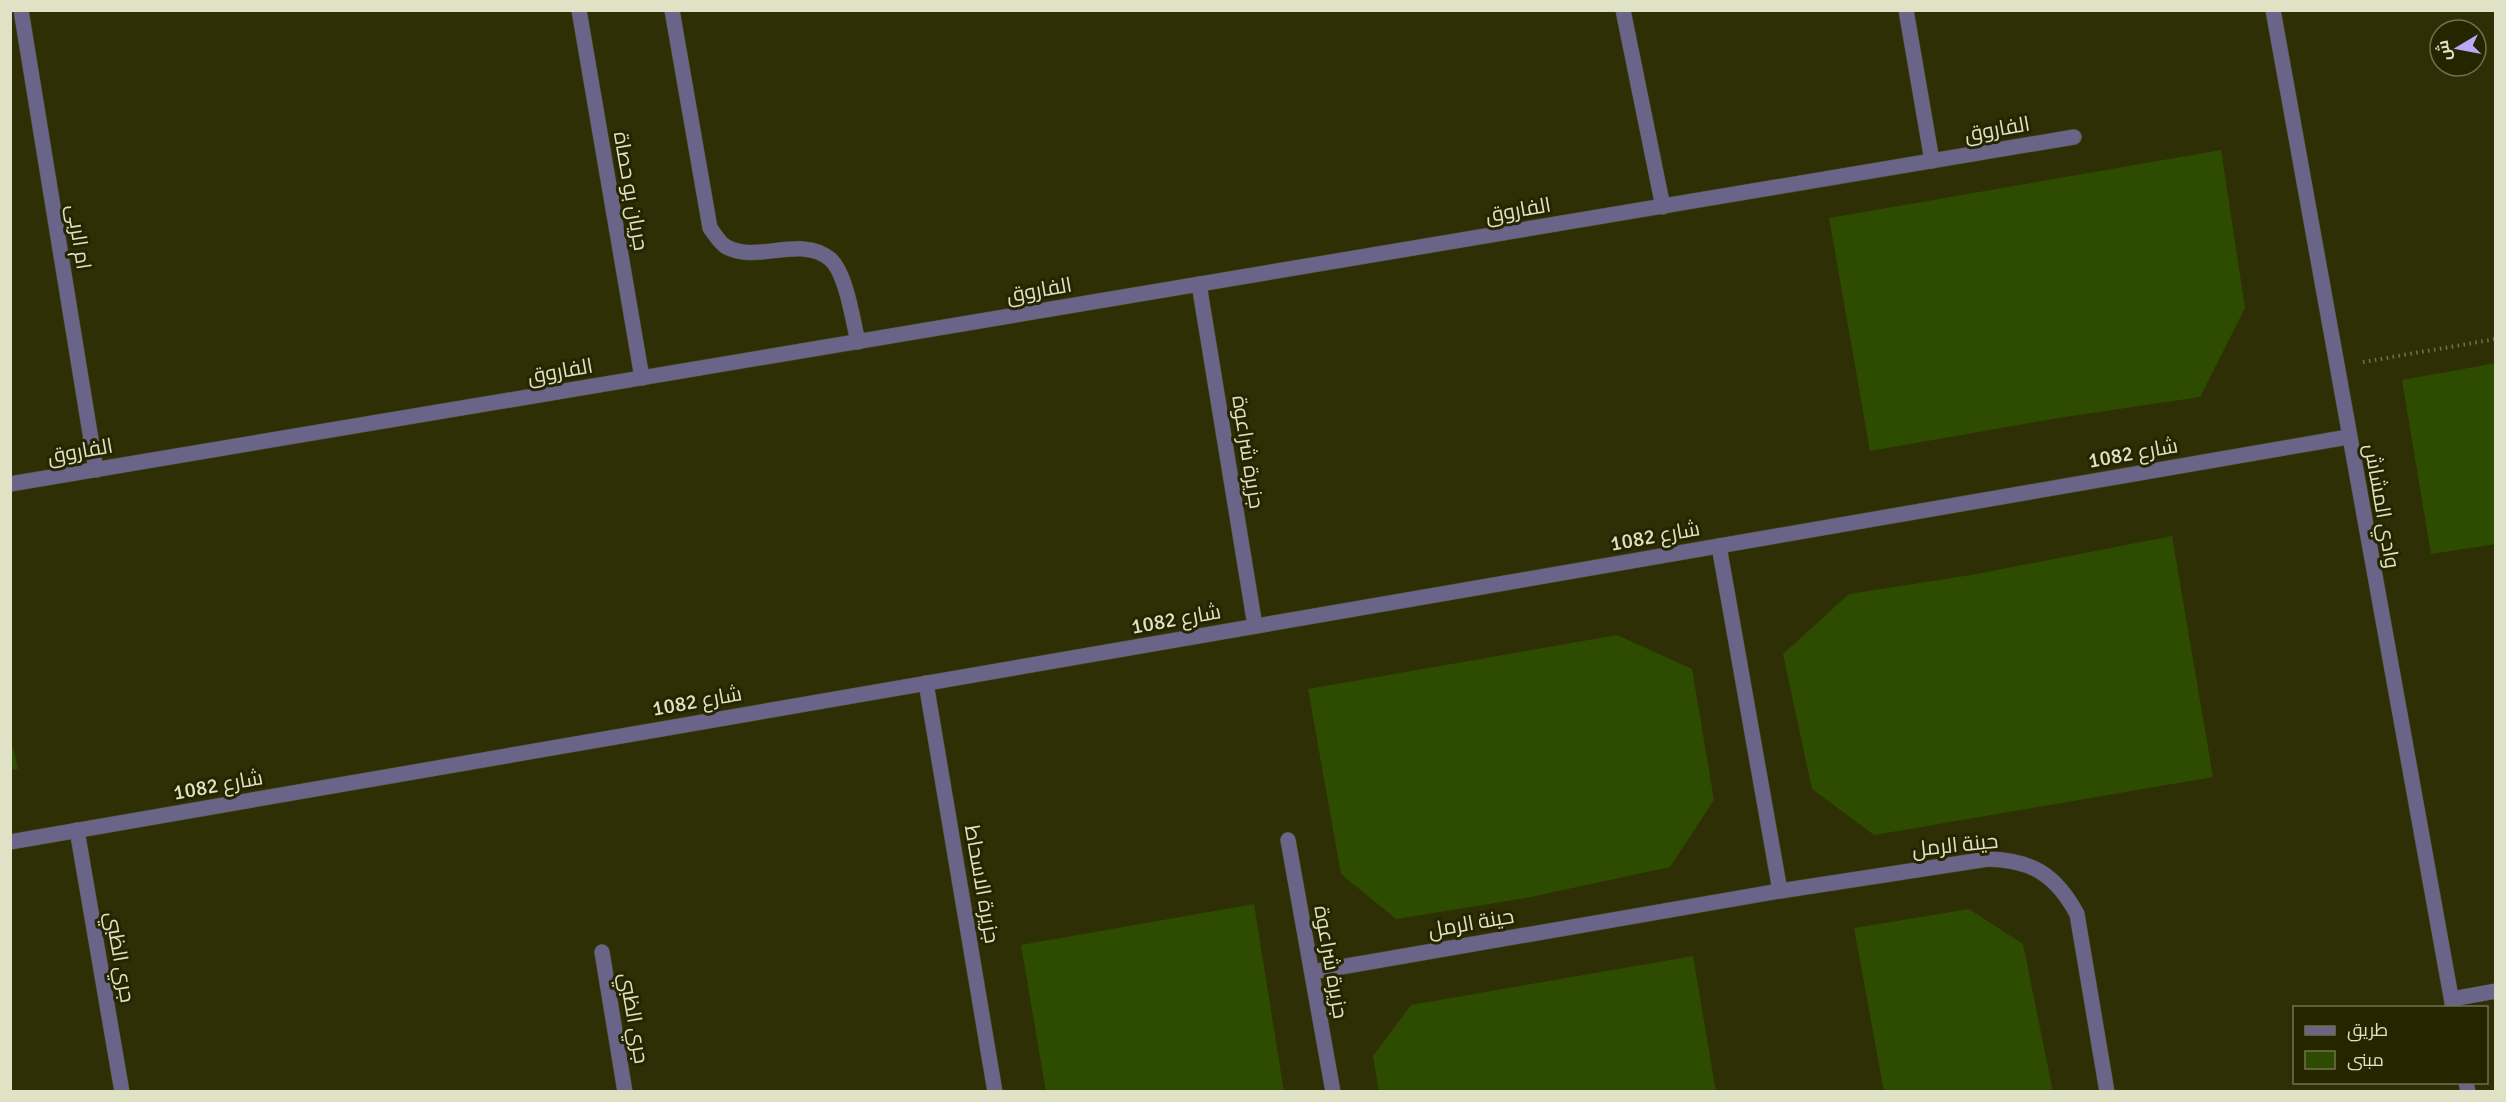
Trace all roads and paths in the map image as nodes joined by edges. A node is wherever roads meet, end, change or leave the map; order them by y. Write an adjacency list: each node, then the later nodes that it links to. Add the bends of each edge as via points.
1 (21, 10): 16 (street, ام الربى)
2 (579, 10): 14 (street, جريان بو حصاة)
3 (672, 10): 12 (street, via 710,228 724,246 743,251 808,249 831,259 843,283)
4 (1623, 10): 9 (street)
5 (1906, 10): 8 (street)
6 (2273, 10): 13 (street, وادي المشاش)
7 (2074, 137): 8 (street, الفاروق)
8 (1932, 161): 9 (street, الفاروق)
9 (1663, 207): 10 (street, الفاروق)
10 (1199, 285): 12 (street, الفاروق); 19 (street, جزيرة شراعوة)
11 (2496, 339): 13 (path)
12 (858, 342): 14 (street, الفاروق)
13 (2336, 366): 15 (street, وادي المشاش)
14 (642, 378): 16 (street, الفاروق)
15 (2348, 437): 18 (street, شارع 1082); 28 (street, وادي المشاش)
16 (96, 470): 17 (street, الفاروق)
17 (10, 484)
18 (1719, 546): 19 (street, شارع 1082); 24 (street)
19 (1255, 626): 20 (street, شارع 1082)
20 (926, 683): 21 (street, شارع 1082); 31 (street, جزيرة الاسحاط)
21 (77, 830): 23 (street, شارع 1082); 29 (street, جري الظبي)
22 (1288, 840): 26 (street, جزيرة شراعوة)
23 (10, 842)
24 (1780, 891): 26 (street, حينة الرمل); 33 (street, حينة الرمل, via 1988,859 2010,860 2049,877 2067,895 2077,914)
25 (602, 952): 30 (street, جري الظبي)
26 (1312, 972): 32 (street, جزيرة شراعوة)
27 (2496, 991): 28 (street)
28 (2452, 1003)
29 (122, 1092)
30 (625, 1092)
31 (995, 1092)
32 (1333, 1092)
33 (2107, 1092)

